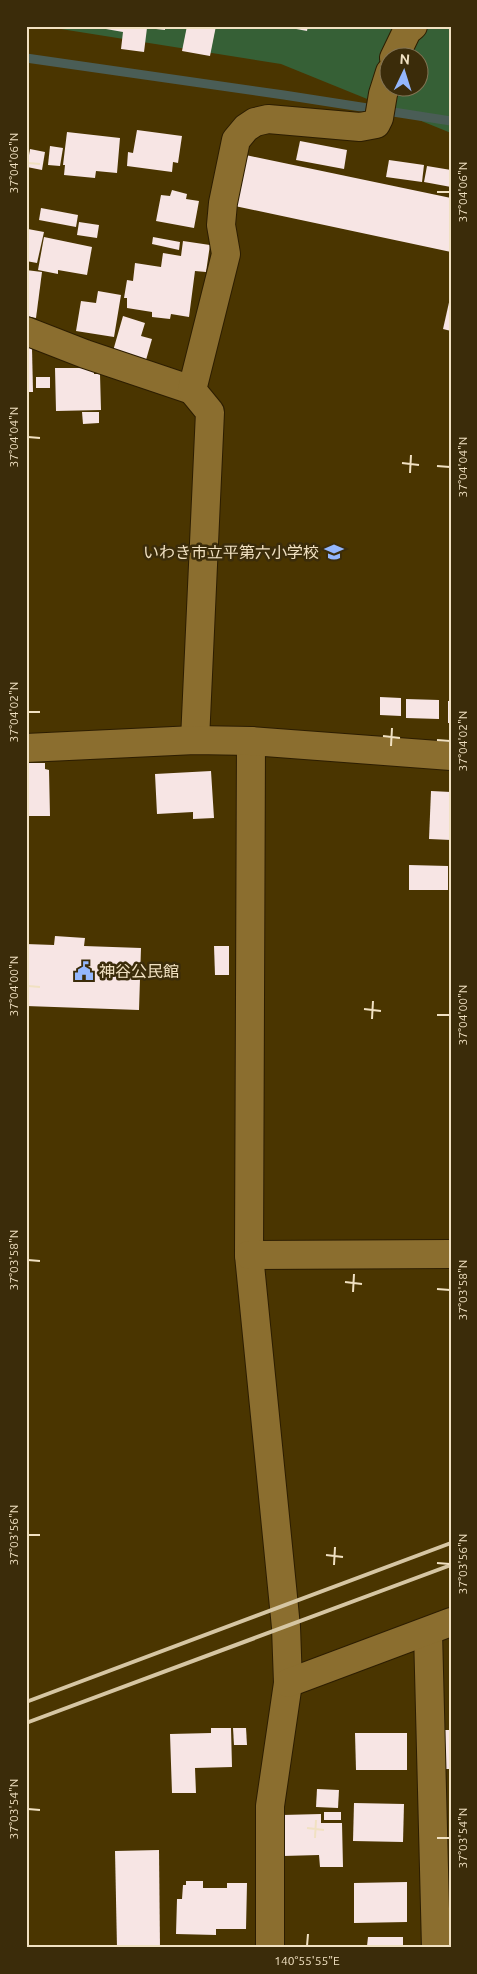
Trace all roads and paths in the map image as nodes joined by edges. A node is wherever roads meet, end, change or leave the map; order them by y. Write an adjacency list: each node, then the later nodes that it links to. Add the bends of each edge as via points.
1 (413, 26): 2 (street)
2 (399, 48)
3 (382, 98): 5 (street, via 376,124 360,127 268,119 255,122 236,140 221,224 226,254)
4 (26, 331): 5 (street)
5 (192, 390): 6 (street, via 210,412)
6 (195, 740): 7 (street); 8 (street)
7 (251, 741): 9 (street); 11 (street)
8 (26, 748)
9 (451, 756)
10 (451, 1254): 11 (street)
11 (249, 1255): 13 (street, via 286,1626)
12 (439, 1627): 13 (street); 15 (street)
13 (288, 1683): 14 (street, via 270,1806)
14 (270, 1948)
15 (436, 1948)

